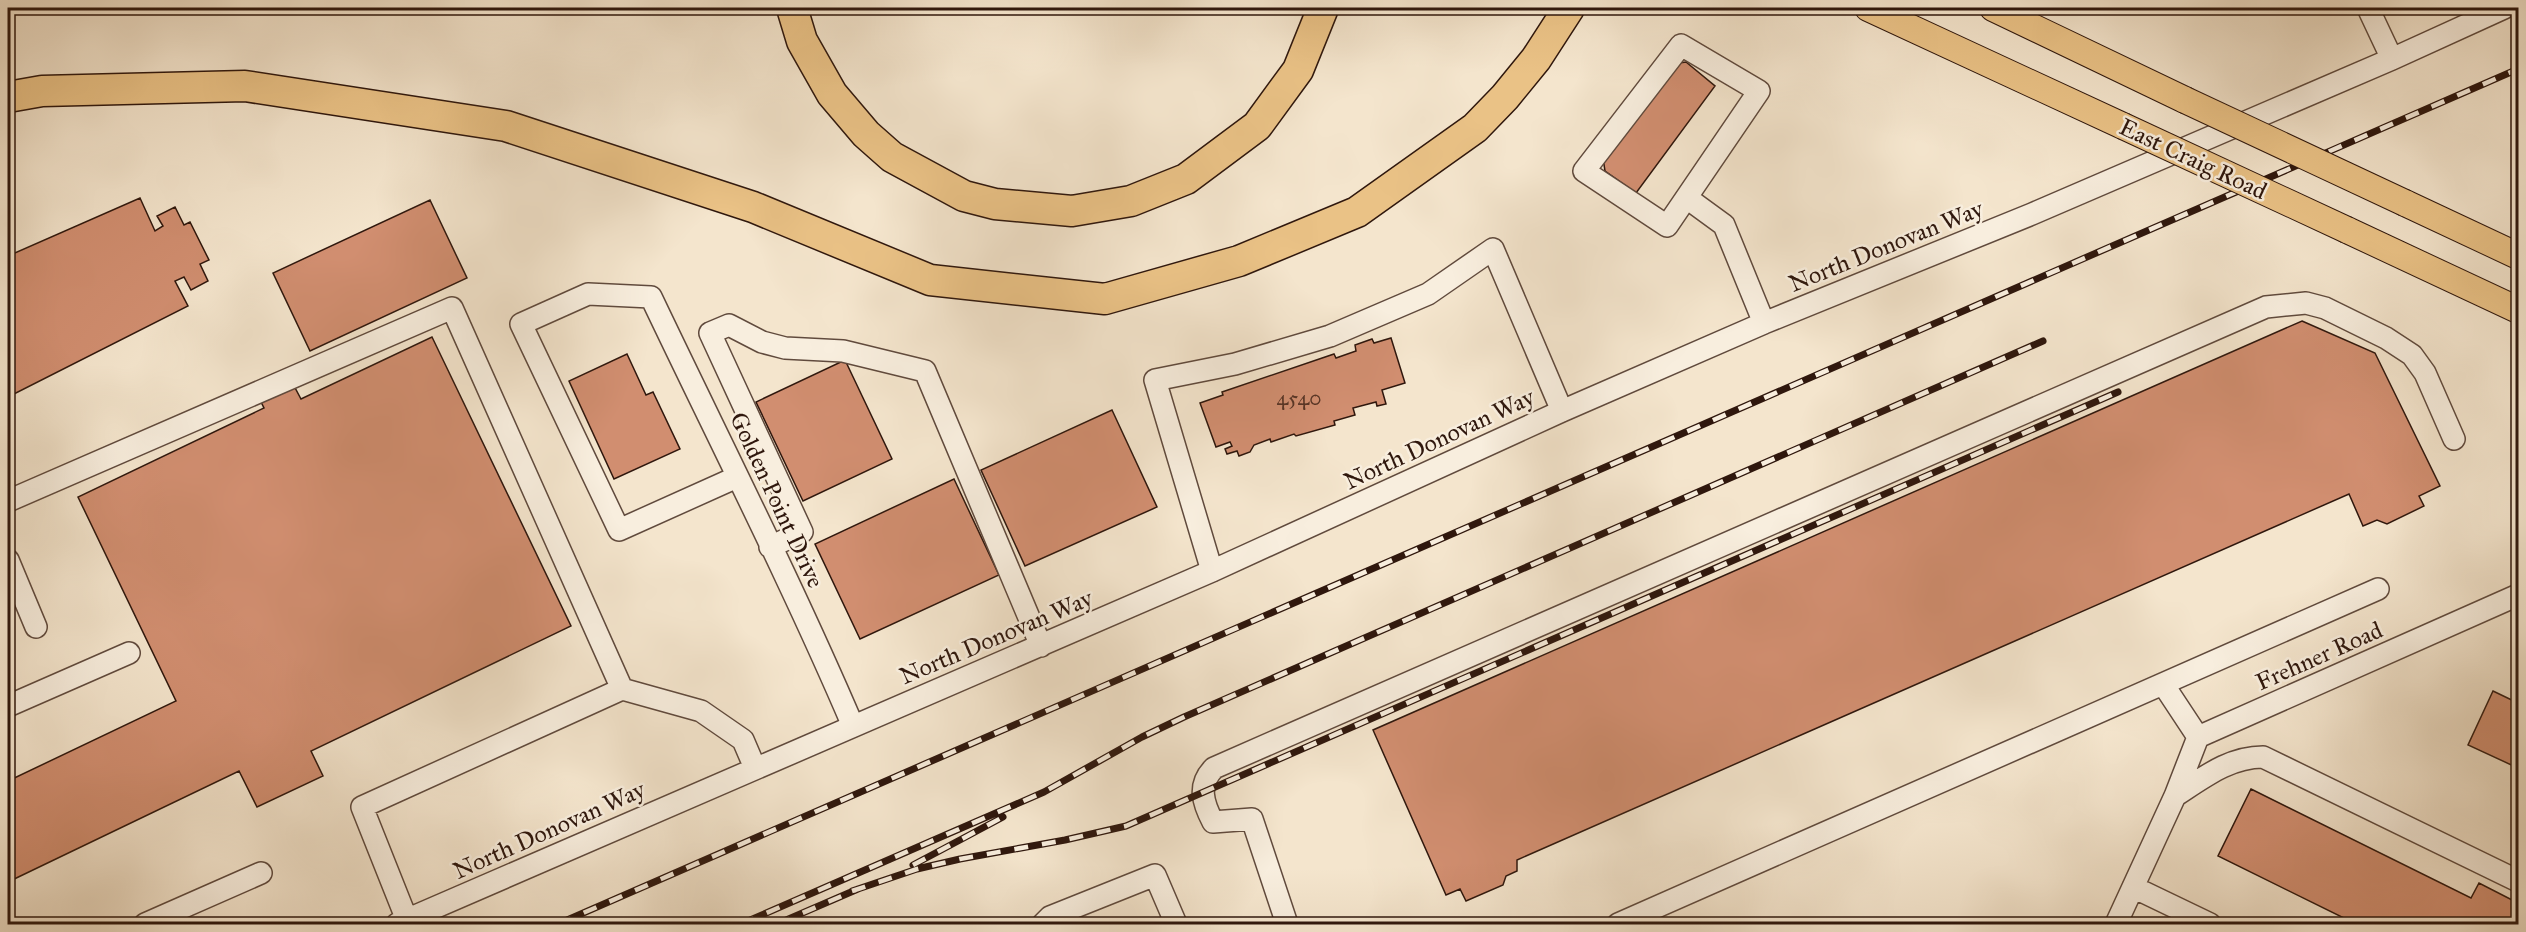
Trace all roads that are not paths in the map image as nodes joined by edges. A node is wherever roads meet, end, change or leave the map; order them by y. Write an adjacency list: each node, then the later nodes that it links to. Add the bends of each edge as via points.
1 (792, 8): 2 (highway, via 802,41 832,94 892,157 964,196 996,204 1072,211 1131,201 1186,179 1257,126 1298,70)
2 (1323, 8)
3 (1569, 8): 9 (highway, via 1536,59 1476,128 1357,212 1239,261 1105,299 930,280 753,207 506,126 245,86 42,91)
4 (1868, 8): 12 (main road, East Craig Road, bridge)
5 (1993, 8): 11 (main road, East Craig Road, bridge)
6 (2368, 8): 8 (street)
7 (2504, 8): 8 (street, North Donovan Way)
8 (2392, 59): 13 (street, North Donovan Way, via 2032,214)
9 (8, 97)
10 (1687, 198): 10 (street, via 1759,91 1681,45 1584,171 1667,226); 13 (street, via 1724,225)
11 (2518, 256)
12 (2518, 310)
13 (1764, 323): 14 (street, North Donovan Way)
14 (1562, 411): 20 (street, North Donovan Way); 20 (street, via 1493,249 1428,294 1330,336 1235,364 1155,380)
15 (2454, 439): 41 (street, via 2425,373 2412,355 2325,308 2306,303 2266,307 1214,768 1205,777 1203,802 1213,822 1252,819)
16 (737, 477): 16 (street, Golden Point Drive, via 651,297 588,294 521,324 619,530); 18 (street, Golden Point Drive)
17 (8, 501): 27 (street, via 452,308)
18 (771, 547): 24 (street, via 802,532 710,333 729,326 785,348 843,351 925,370); 29 (street, Golden Point Drive)
19 (8, 560): 23 (street)
20 (1212, 571): 24 (street, North Donovan Way)
21 (2378, 589): 26 (street)
22 (2518, 595): 30 (street, Frehner Road)
23 (36, 627)
24 (1041, 646): 29 (street, North Donovan Way)
25 (129, 653): 28 (street)
26 (2163, 684): 30 (street); 42 (street)
27 (622, 689): 31 (street, via 700,711 743,740); 37 (street, via 362,807)
28 (8, 706)
29 (854, 726): 31 (street, North Donovan Way)
30 (2198, 737): 32 (street)
31 (754, 768): 37 (street, North Donovan Way)
32 (2175, 796): 34 (street, via 2221,767 2245,757 2263,757); 35 (street)
33 (261, 873): 36 (street)
34 (2518, 881)
35 (2133, 887): 43 (street); 44 (street)
36 (169, 920): 38 (street)
37 (402, 922)
38 (145, 924)
39 (1042, 924): 40 (street, via 1050,917 1155,875)
40 (1176, 924)
41 (1287, 924)
42 (1618, 924)
43 (2116, 924)
44 (2210, 924)

